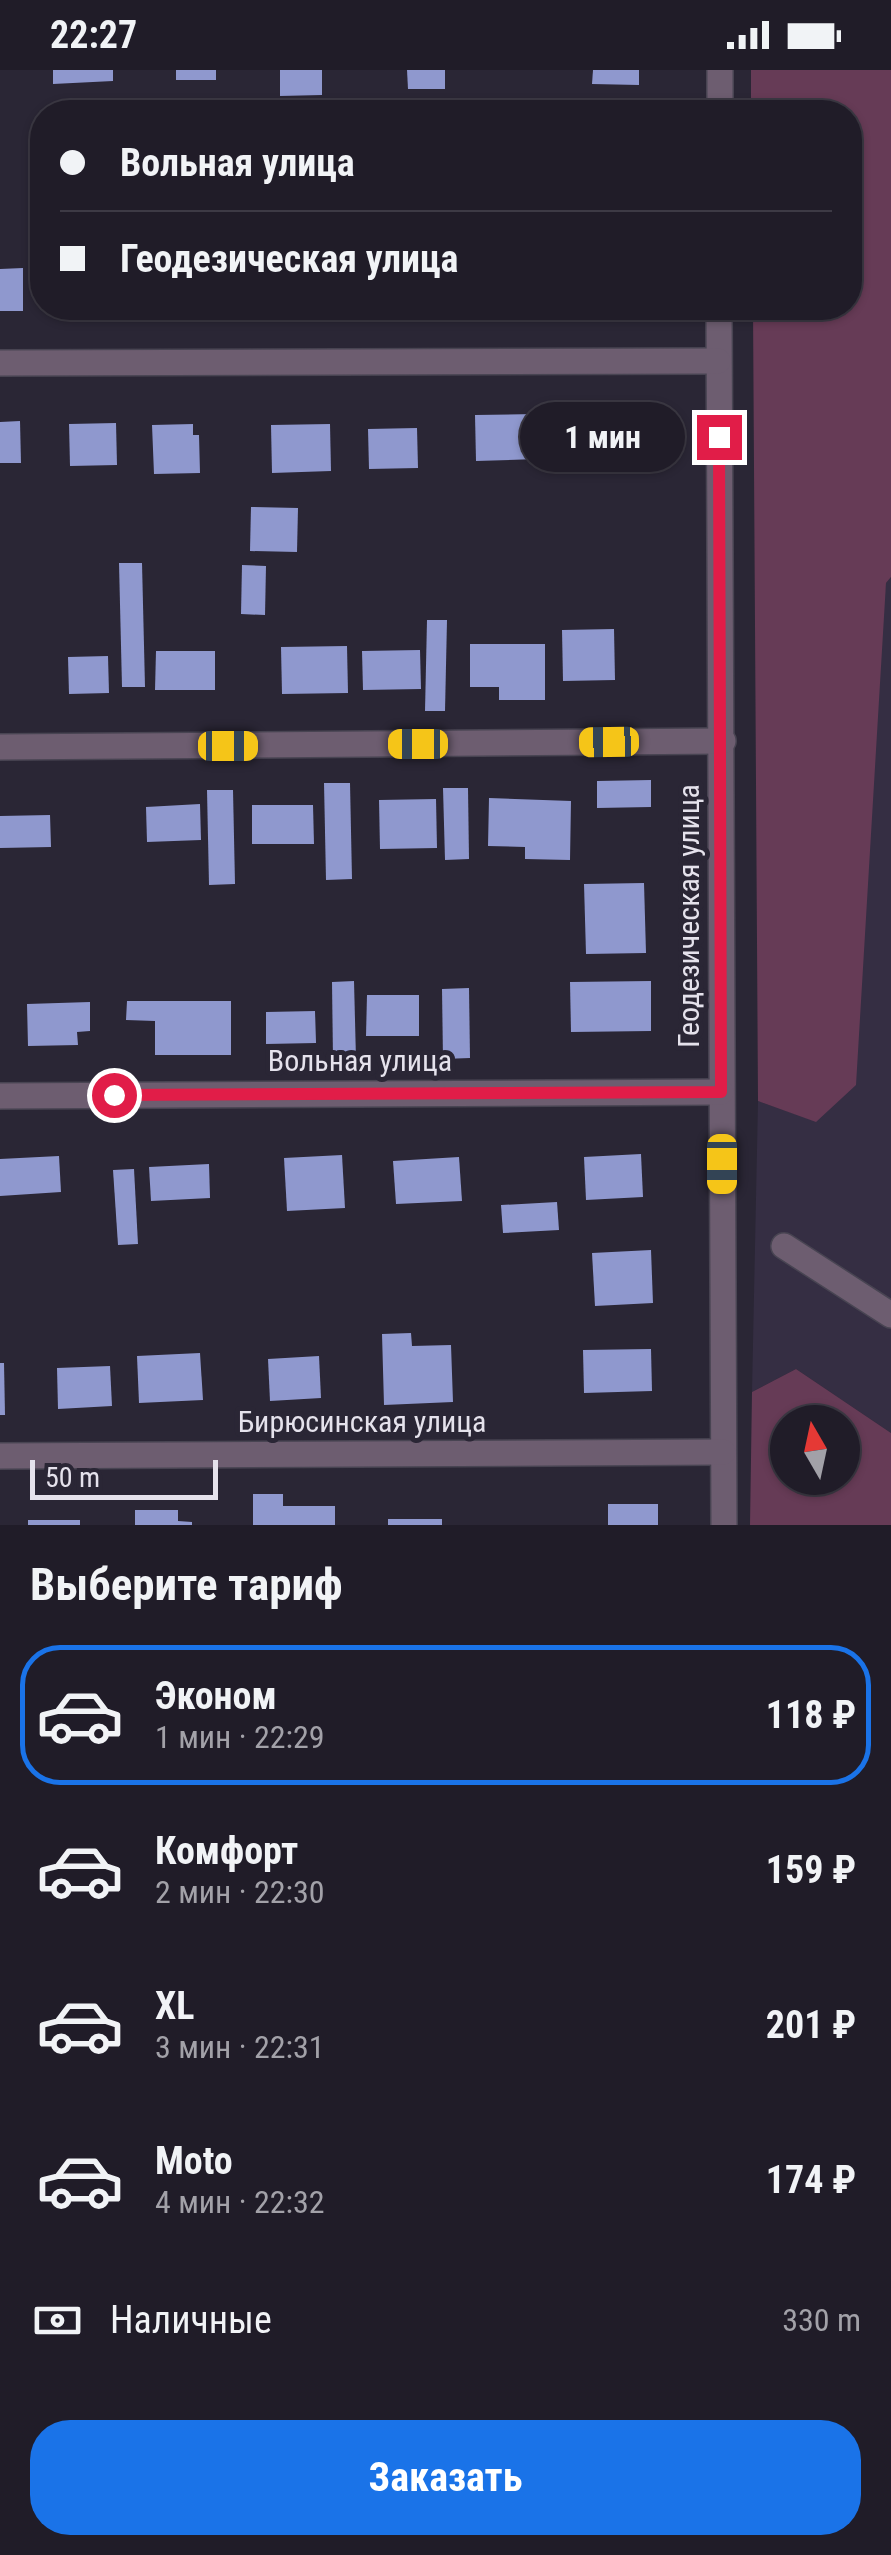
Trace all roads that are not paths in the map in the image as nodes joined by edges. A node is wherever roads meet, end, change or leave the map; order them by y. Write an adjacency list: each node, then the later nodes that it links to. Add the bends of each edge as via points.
1 (720, 70): 2 (street)
2 (720, 100)
3 (719, 320): 4 (street, Геодезическая улица)
4 (718, 361): 5 (street); 6 (street, Геодезическая улица)
5 (0, 363)
6 (723, 742): 7 (street); 8 (street, Геодезическая улица)
7 (0, 748)
8 (721, 1092): 9 (street, Вольная улица); 12 (street, Геодезическая улица)
9 (0, 1096)
10 (784, 1246): 11 (street)
11 (891, 1315)
12 (724, 1452): 13 (street, Бирюсинская улица); 14 (street, Геодезическая улица)
13 (0, 1456)
14 (724, 1525)

